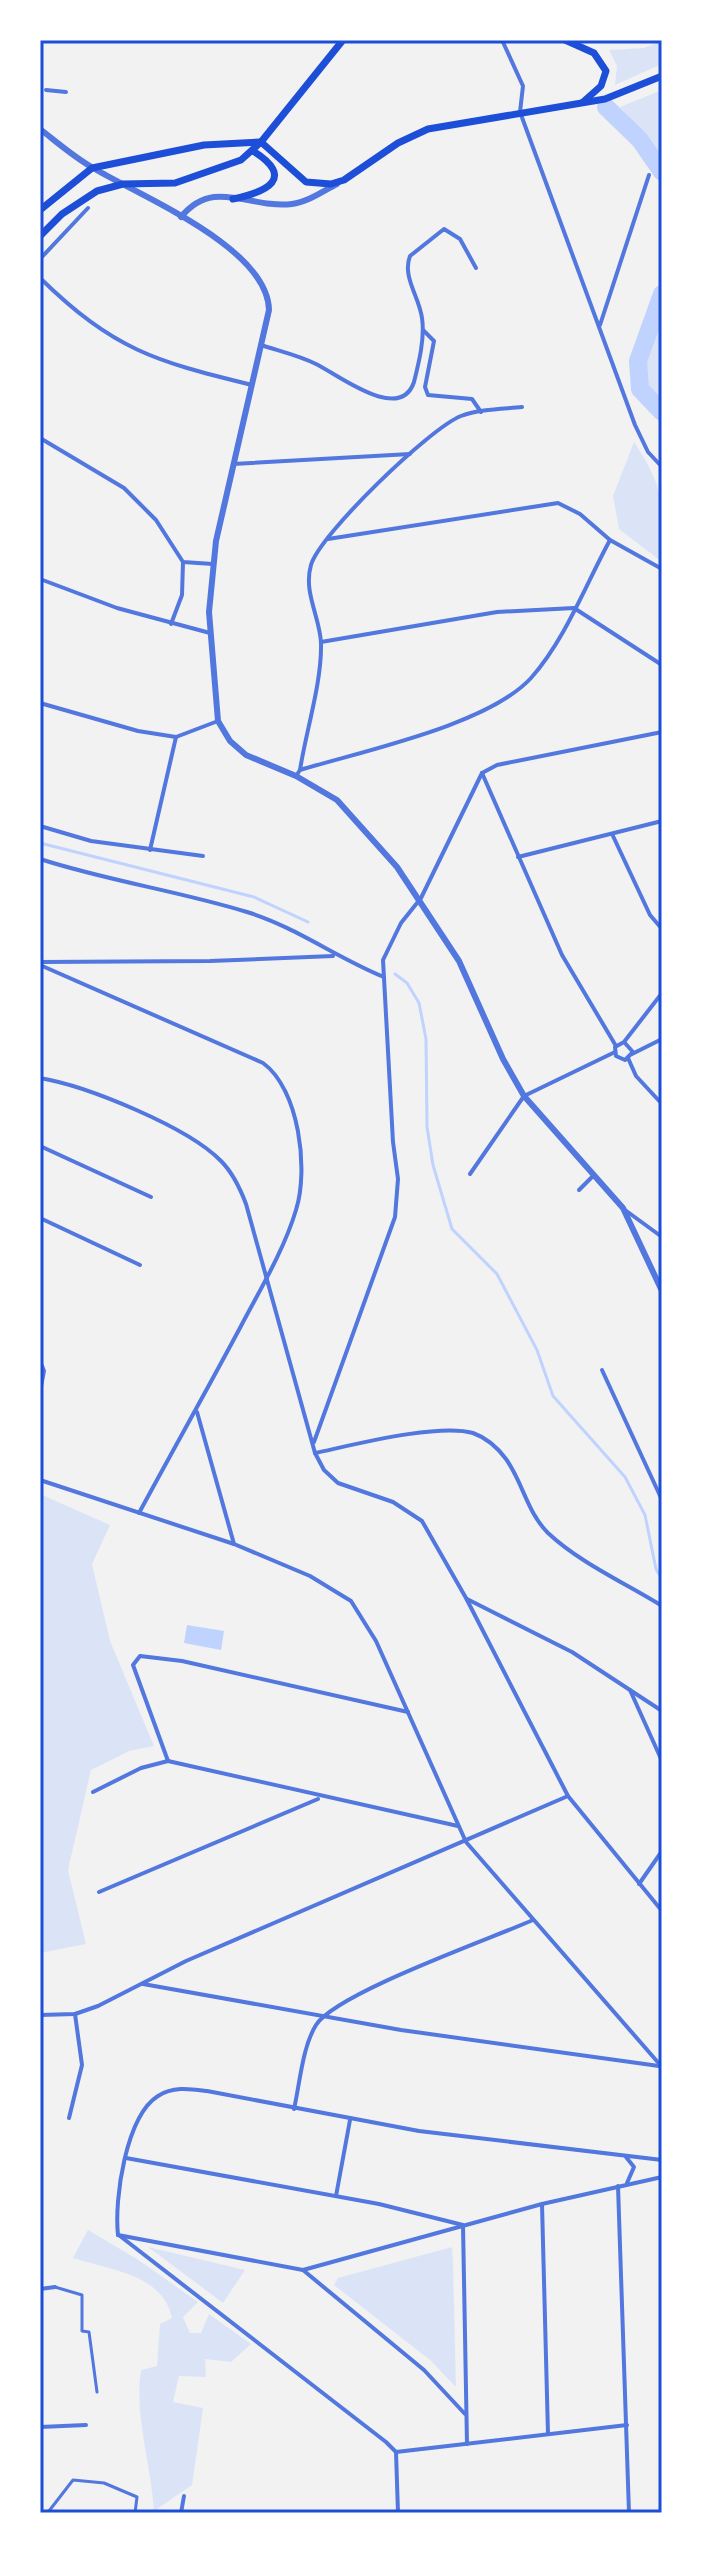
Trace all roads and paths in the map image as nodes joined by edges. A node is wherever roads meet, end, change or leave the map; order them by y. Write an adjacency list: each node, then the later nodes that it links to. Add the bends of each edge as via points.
1 (343, 40): 10 (main road)
2 (502, 40): 8 (street, via 523,86)
3 (565, 40): 7 (main road, via 594,53 606,71 601,86)
4 (662, 76): 7 (main road, via 605,99)
5 (46, 90): 6 (street)
6 (66, 92)
7 (583, 102): 8 (main road)
8 (520, 112): 16 (main road, via 428,129); 26 (street)
9 (40, 129): 12 (street)
10 (261, 142): 11 (main road); 13 (main road, via 204,145); 16 (main road, via 306,182)
11 (253, 151): 17 (main road, via 195,178); 18 (main road, via 272,164 273,181 261,192)
12 (76, 157): 13 (street); 15 (street)
13 (92, 168): 15 (main road); 17 (street)
14 (649, 175): 26 (street)
15 (80, 177): 20 (main road)
16 (344, 180): 18 (street, via 291,204)
17 (123, 184): 21 (street); 22 (main road, via 79,200)
18 (233, 199): 21 (street, via 201,198)
19 (88, 208): 23 (street)
20 (40, 210)
21 (181, 217): 28 (street, via 262,280 269,310)
22 (40, 236)
23 (40, 259)
24 (476, 268): 27 (street, via 460,239 444,229 415,250 407,274)
25 (40, 278): 29 (street, via 79,316 132,349)
26 (600, 326): 35 (street, via 642,441)
27 (422, 330): 28 (street, via 412,389 396,397 368,394 308,360); 31 (street, via 434,341 428,395 467,397)
28 (261, 345): 29 (street)
29 (252, 385): 34 (street)
30 (522, 407): 31 (street)
31 (481, 412): 33 (street, via 447,424)
32 (40, 438): 38 (street, via 124,488 151,514)
33 (412, 453): 34 (street); 36 (street)
34 (233, 464): 39 (street)
35 (662, 467)
36 (326, 540): 37 (street, via 538,506 568,506); 45 (street, via 314,557 309,581)
37 (610, 540): 40 (street); 42 (street)
38 (183, 562): 39 (street); 43 (street, via 182,595)
39 (213, 564): 44 (street)
40 (662, 569)
41 (40, 579): 43 (street)
42 (574, 608): 45 (street, via 497,612); 46 (street); 51 (street, via 546,658 509,697 479,714)
43 (171, 624): 44 (street)
44 (210, 633): 48 (street)
45 (321, 642): 51 (street)
46 (662, 665)
47 (40, 703): 50 (street)
48 (218, 721): 50 (street); 51 (street, via 246,755)
49 (662, 732): 52 (street, via 497,765)
50 (176, 737): 56 (street)
51 (298, 773): 60 (street, via 350,811)
52 (482, 773): 58 (street); 60 (street)
53 (662, 821): 55 (street)
54 (40, 826): 56 (street)
55 (613, 836): 58 (street); 61 (street, via 650,915)
56 (150, 850): 57 (street)
57 (203, 856)
58 (518, 857): 68 (street, via 562,955)
59 (40, 859): 62 (street, via 247,912 296,932)
60 (421, 898): 64 (street, via 390,943); 71 (street, via 459,961)
61 (662, 929)
62 (334, 956): 63 (street); 64 (street)
63 (40, 964): 82 (street, via 245,1052 280,1077 294,1111 300,1180 296,1209)
64 (384, 977): 88 (street, via 398,1179 395,1217)
65 (662, 993): 67 (street)
66 (662, 1039): 69 (street)
67 (624, 1042): 68 (street); 69 (street, via 631,1046)
68 (615, 1049): 69 (street, via 620,1059); 71 (street)
69 (630, 1056): 72 (street, via 636,1076)
70 (40, 1078): 82 (street, via 105,1098 190,1138 219,1158 240,1189)
71 (524, 1096): 74 (street); 75 (street)
72 (662, 1104)
73 (40, 1146): 77 (street)
74 (596, 1173): 76 (street); 78 (street)
75 (470, 1174)
76 (579, 1190)
77 (151, 1197)
78 (623, 1208): 80 (street); 83 (street)
79 (40, 1218): 81 (street)
80 (662, 1237)
81 (140, 1265)
82 (268, 1276): 87 (street); 88 (street)
83 (662, 1291)
84 (40, 1361): 86 (street)
85 (602, 1370): 91 (street)
86 (40, 1392)
87 (197, 1411): 92 (street); 93 (street)
88 (313, 1444): 89 (street)
89 (315, 1453): 94 (street, via 338,1483 393,1502 422,1521); 95 (street, via 388,1438 453,1431 478,1435 508,1462 530,1509 549,1534)
90 (40, 1480): 92 (street)
91 (662, 1500)
92 (139, 1513): 93 (street)
93 (234, 1544): 98 (street, via 310,1576 351,1601)
94 (466, 1598): 96 (street); 102 (street)
95 (662, 1606)
96 (629, 1687): 97 (street); 100 (street)
97 (662, 1711)
98 (408, 1712): 99 (street, via 140,1656 133,1665); 104 (street)
99 (168, 1761): 101 (street); 103 (street)
100 (662, 1761)
101 (93, 1792)
102 (568, 1796): 105 (street); 107 (street)
103 (320, 1798): 104 (street); 108 (street)
104 (458, 1826): 105 (street)
105 (466, 1842): 110 (street); 111 (street)
106 (662, 1851): 107 (street)
107 (639, 1884): 109 (street)
108 (99, 1892)
109 (662, 1911)
110 (533, 1920): 114 (street, via 360,1994); 115 (street)
111 (143, 1984): 112 (street); 114 (street)
112 (75, 2014): 113 (street); 117 (street, via 82,2065)
113 (40, 2015)
114 (324, 2015): 115 (street); 116 (street, via 311,2037)
115 (662, 2067)
116 (294, 2109): 118 (street); 120 (street, via 207,2091 167,2091 138,2118)
117 (69, 2118)
118 (350, 2120): 119 (street); 125 (street)
119 (623, 2155): 121 (street); 123 (street, via 634,2167)
120 (126, 2158): 125 (street); 128 (street)
121 (662, 2160)
122 (662, 2177): 123 (street)
123 (626, 2185): 124 (street)
124 (618, 2186): 126 (street); 135 (street)
125 (336, 2196): 127 (street)
126 (542, 2204): 127 (street); 137 (street)
127 (463, 2225): 129 (street); 133 (street)
128 (118, 2235): 129 (street); 139 (street)
129 (303, 2270): 133 (street, via 424,2370)
130 (55, 2287): 131 (street); 132 (street, via 82,2295 82,2331 89,2332)
131 (40, 2289)
132 (97, 2392)
133 (467, 2416): 138 (street)
134 (86, 2425): 136 (street)
135 (627, 2425): 137 (street); 145 (street)
136 (40, 2427)
137 (548, 2435): 138 (street)
138 (467, 2444): 139 (street)
139 (396, 2452): 144 (street)
140 (184, 2496): 143 (street)
141 (43, 2513): 142 (street, via 73,2480 104,2483 137,2497)
142 (135, 2513)
143 (181, 2513)
144 (398, 2513)
145 (629, 2513)

